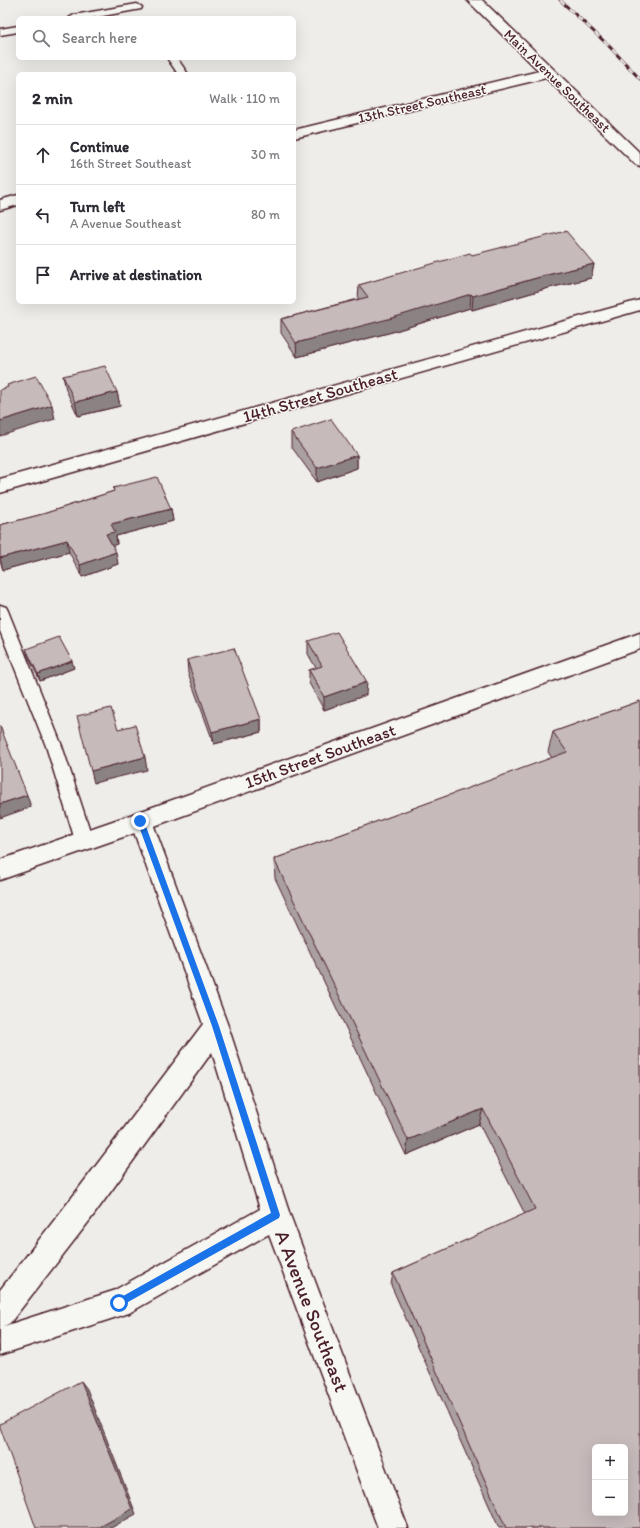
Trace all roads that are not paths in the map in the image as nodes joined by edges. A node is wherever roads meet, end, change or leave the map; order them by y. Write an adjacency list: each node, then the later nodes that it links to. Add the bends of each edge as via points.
1 (474, 0): 8 (street, Main Avenue Southeast)
2 (141, 7): 3 (lane)
3 (86, 16)
4 (16, 29): 5 (lane)
5 (0, 32)
6 (173, 60): 7 (lane)
7 (182, 72)
8 (550, 73): 9 (street, 13th Street Southeast); 10 (street, Main Avenue Southeast)
9 (296, 134)
10 (640, 161)
11 (16, 201): 12 (street)
12 (0, 205)
13 (640, 305): 14 (street, 14th Street Southeast)
14 (0, 486)
15 (0, 611): 18 (lane, via 54,746)
16 (640, 641): 17 (street, 15th Street Southeast)
17 (140, 821): 18 (street, 15th Street Southeast); 20 (street, A Avenue Southeast)
18 (84, 840): 19 (street, 15th Street Southeast)
19 (0, 870)
20 (216, 1026): 21 (street, A Avenue Southeast); 22 (street)
21 (276, 1215): 23 (street, via 119,1303); 24 (street, A Avenue Southeast)
22 (0, 1313)
23 (0, 1341)
24 (393, 1528)

